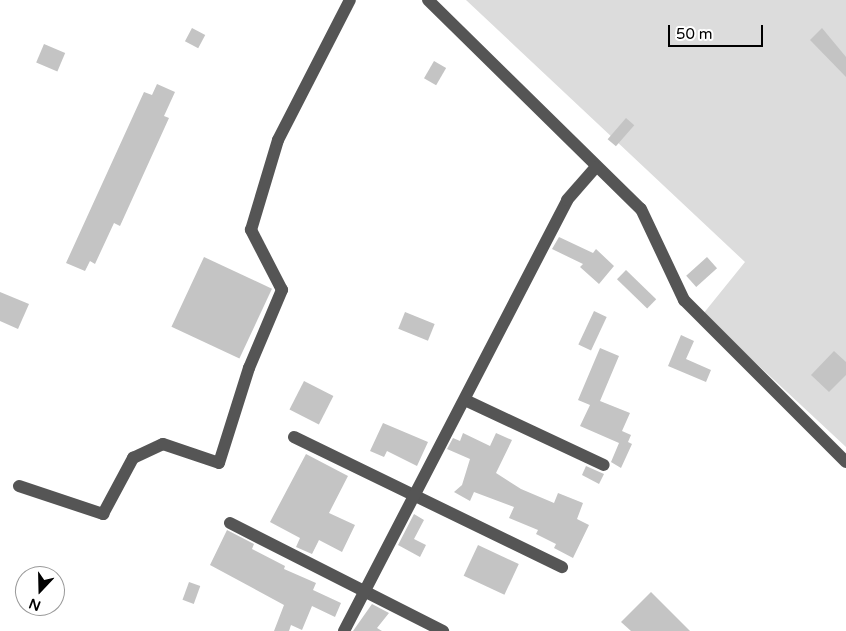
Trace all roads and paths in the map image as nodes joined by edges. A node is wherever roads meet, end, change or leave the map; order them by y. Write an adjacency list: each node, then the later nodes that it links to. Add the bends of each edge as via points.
1 (350, 0): 8 (street, via 278,140 251,230 282,290 249,368 219,463 163,444 134,458 103,514)
2 (428, 0): 3 (street)
3 (595, 168): 4 (street, via 567,200); 6 (street, via 641,209 684,300)
4 (465, 400): 7 (street); 9 (street)
5 (294, 438): 9 (street)
6 (846, 462)
7 (604, 465)
8 (19, 486)
9 (415, 494): 11 (street); 12 (street)
10 (230, 523): 12 (street)
11 (562, 567)
12 (365, 592): 13 (street); 14 (street)
13 (344, 631)
14 (442, 631)

